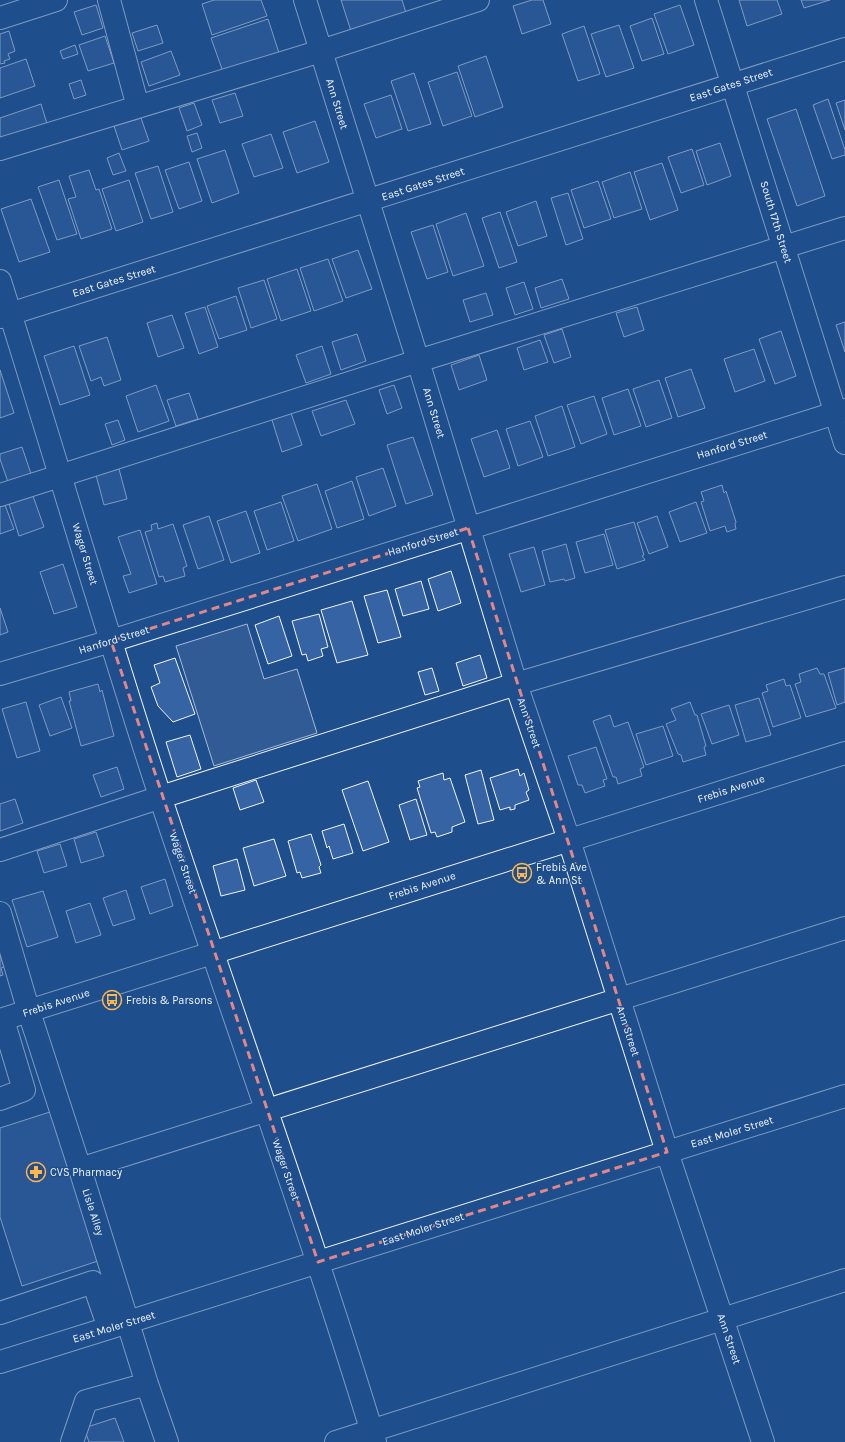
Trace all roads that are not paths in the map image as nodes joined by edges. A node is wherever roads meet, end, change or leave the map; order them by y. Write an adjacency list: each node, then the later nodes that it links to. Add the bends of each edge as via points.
1 (56, 0): 6 (street)
2 (109, 0): 10 (street)
3 (305, 0): 8 (street, Ann Street)
4 (478, 0): 8 (street)
5 (706, 0): 9 (street, South 17th Street)
6 (0, 18)
7 (845, 49): 9 (street, East Gates Street)
8 (321, 51): 10 (street); 12 (street, Ann Street)
9 (733, 84): 12 (street, East Gates Street); 14 (street, South 17th Street)
10 (138, 107): 11 (street)
11 (0, 149)
12 (368, 201): 16 (street, East Gates Street); 17 (street, Ann Street)
13 (845, 228): 14 (street)
14 (784, 247): 17 (street); 18 (street, South 17th Street)
15 (0, 280): 16 (street, Wager Street)
16 (5, 316): 20 (street, Wager Street)
17 (418, 361): 20 (street); 22 (street, Ann Street)
18 (840, 411): 19 (street, South 17th Street); 22 (street, Hanford Street)
19 (845, 444)
20 (61, 475): 21 (street); 24 (street, Wager Street)
21 (0, 495)
22 (468, 528): 24 (street, Hanford Street); 26 (street, Ann Street)
23 (845, 587): 26 (street)
24 (110, 641): 25 (street, Hanford Street); 28 (street, Wager Street)
25 (0, 674)
26 (516, 684): 28 (street); 29 (street, Ann Street)
27 (845, 753): 29 (street, Frebis Avenue)
28 (160, 797): 30 (street); 33 (street, Wager Street)
29 (569, 840): 33 (street, Frebis Avenue); 34 (street, Ann Street)
30 (0, 850)
31 (0, 913): 35 (street, Lisle Alley)
32 (845, 928): 34 (street)
33 (213, 953): 35 (street, Frebis Avenue); 39 (street, Wager Street)
34 (618, 999): 39 (street); 40 (street, Ann Street)
35 (29, 1012): 36 (street, Frebis Avenue); 41 (street, Lisle Alley)
36 (1, 1020): 38 (street, via 24,1090)
37 (845, 1096): 40 (street, East Moler Street)
38 (0, 1099)
39 (266, 1110): 41 (street); 42 (street, Wager Street)
40 (667, 1152): 42 (street, East Moler Street); 45 (street, Ann Street)
41 (80, 1169): 46 (street, Lisle Alley)
42 (318, 1262): 46 (street, East Moler Street); 49 (street, Wager Street)
43 (845, 1280): 45 (street)
44 (0, 1313): 46 (street, via 93,1282)
45 (722, 1319): 49 (street); 53 (street, Ann Street)
46 (119, 1325): 47 (street, East Moler Street); 48 (street, Lisle Alley)
47 (0, 1362)
48 (147, 1384): 50 (street, via 86,1401); 51 (street, Lisle Alley)
49 (373, 1437): 52 (street)
50 (72, 1442)
51 (167, 1442)
52 (336, 1442)
53 (763, 1442)

